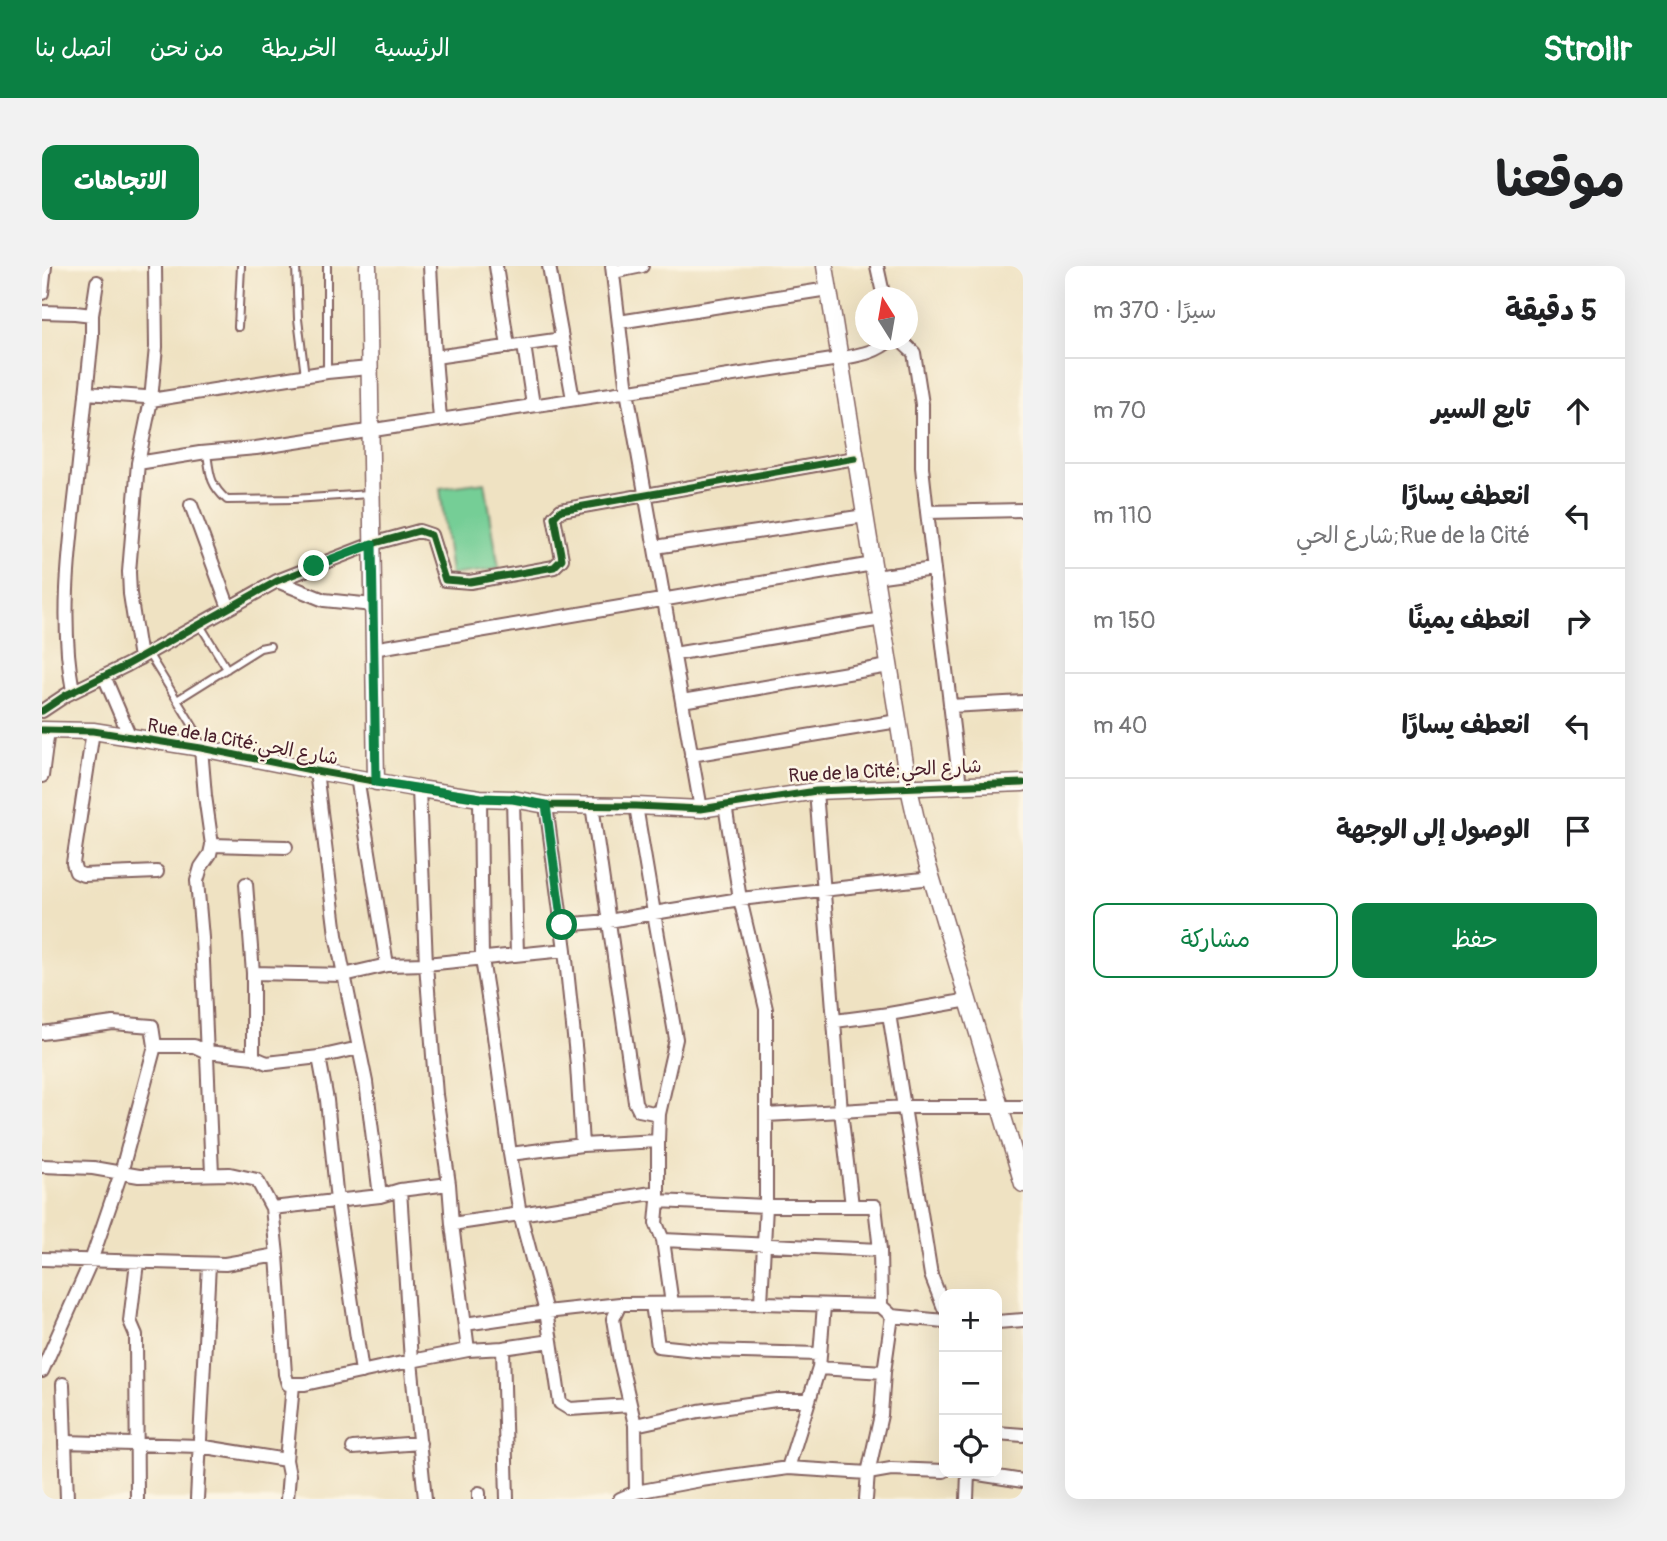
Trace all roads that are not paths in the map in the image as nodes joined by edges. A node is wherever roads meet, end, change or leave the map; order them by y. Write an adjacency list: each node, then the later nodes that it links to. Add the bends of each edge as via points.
1 (46, 266): 17 (street)
2 (155, 266): 35 (street)
3 (241, 266): 21 (lane)
4 (296, 266): 31 (lane)
5 (327, 266): 30 (lane)
6 (369, 266): 29 (street)
7 (430, 266): 27 (street)
8 (496, 266): 24 (street)
9 (549, 266): 22 (street)
10 (642, 266): 13 (street)
11 (825, 266): 16 (street)
12 (877, 266): 15 (street)
13 (613, 269): 20 (street)
14 (97, 282): 19 (street)
15 (882, 287)
16 (828, 289): 20 (street); 28 (street)
17 (42, 293)
18 (42, 312): 19 (street)
19 (92, 315): 33 (street)
20 (619, 321): 32 (street)
21 (238, 327)
22 (562, 340): 23 (street); 34 (street)
23 (524, 345): 24 (street); 36 (street)
24 (508, 347): 27 (street)
25 (875, 350): 28 (street)
26 (911, 350): 46 (street, via 922,404)
27 (435, 357): 37 (street)
28 (839, 359): 32 (street); 40 (street)
29 (369, 368): 30 (street); 38 (street)
30 (327, 372): 31 (street)
31 (305, 376): 35 (street)
32 (628, 391): 34 (street); 43 (street)
33 (86, 393): 35 (street); 65 (street, via 66,606)
34 (573, 399): 36 (street)
35 (151, 400): 41 (street)
36 (533, 405): 37 (street)
37 (440, 419): 38 (street)
38 (370, 429): 39 (street); 42 (street)
39 (207, 452): 41 (street); 42 (lane, via 210,479 226,500)
40 (855, 458): 43 (street); 47 (street)
41 (138, 463): 61 (street, via 129,572)
42 (371, 494): 48 (street)
43 (646, 495): 48 (street, via 561,510 554,517 562,559 554,567 470,582 445,580 431,535 419,531); 49 (street)
44 (191, 505): 55 (street)
45 (1023, 510): 46 (street)
46 (927, 512): 50 (street)
47 (865, 516): 49 (street); 51 (street)
48 (372, 544): 52 (street); 54 (street)
49 (655, 547): 53 (street)
50 (933, 569): 51 (street); 69 (street)
51 (874, 570): 53 (street); 56 (street)
52 (276, 581): 54 (street, via 324,600); 55 (street)
53 (664, 601): 59 (street); 60 (street)
54 (373, 605): 59 (street)
55 (229, 608): 57 (street)
56 (882, 619): 60 (street); 62 (street)
57 (200, 625): 61 (street); 63 (lane)
58 (270, 646): 63 (lane)
59 (373, 649): 80 (street)
60 (674, 654): 67 (street)
61 (144, 655): 64 (street); 66 (lane)
62 (889, 666): 67 (street); 71 (street)
63 (227, 669): 66 (lane)
64 (104, 676): 65 (street); 74 (street)
65 (74, 691): 70 (street)
66 (177, 700): 75 (lane)
67 (682, 701): 76 (street)
68 (1023, 702): 69 (street)
69 (950, 706): 82 (street)
70 (42, 710)
71 (898, 720): 76 (street); 83 (street)
72 (45, 730): 73 (street, Rue de la Cité;شارع الحي); 78 (street)
73 (93, 731): 74 (street, Rue de la Cité;شارع الحي); 95 (street, via 73,863 76,872)
74 (130, 737): 75 (street, Rue de la Cité;شارع الحي)
75 (201, 748): 77 (street, Rue de la Cité;شارع الحي); 93 (street)
76 (691, 755): 92 (street)
77 (316, 771): 79 (street, Rue de la Cité;شارع الحي); 109 (street)
78 (42, 776)
79 (357, 777): 80 (street, Rue de la Cité;شارع الحي); 107 (street)
80 (376, 782): 84 (street, Rue de la Cité;شارع الحي)
81 (1023, 783): 82 (street, Rue de la Cité;شارع الحي)
82 (960, 786): 83 (street, Rue de la Cité;شارع الحي)
83 (909, 788): 85 (street, Rue de la Cité;شارع الحي); 96 (street)
84 (419, 789): 86 (street, Rue de la Cité;شارع الحي); 106 (street)
85 (816, 791): 90 (street, Rue de la Cité;شارع الحي); 98 (street)
86 (481, 798): 87 (street, Rue de la Cité;شارع الحي); 105 (street)
87 (513, 799): 88 (street, Rue de la Cité;شارع الحي); 104 (street)
88 (546, 805): 89 (street, Rue de la Cité;شارع الحي); 102 (street)
89 (592, 805): 91 (street, Rue de la Cité;شارع الحي); 101 (street)
90 (725, 805): 92 (street, Rue de la Cité;شارع الحي); 99 (street)
91 (636, 806): 92 (street, Rue de la Cité;شارع الحي); 100 (street)
92 (701, 809)
93 (212, 845): 94 (street); 116 (street, via 197,881)
94 (286, 848)
95 (157, 872)
96 (932, 878): 98 (street); 110 (street)
97 (246, 884): 108 (street)
98 (823, 890): 99 (street); 112 (street)
99 (740, 899): 100 (street); 124 (street, via 766,1009)
100 (654, 913): 101 (street); 123 (street, via 676,1039)
101 (609, 921): 102 (street); 123 (street, via 635,1102 639,1110)
102 (562, 925): 103 (street)
103 (565, 950): 104 (street); 126 (street)
104 (517, 955): 105 (street)
105 (482, 959): 106 (street); 127 (street)
106 (426, 964): 107 (street); 131 (street, via 436,1095)
107 (387, 965): 109 (street)
108 (253, 973): 109 (street); 117 (street)
109 (344, 975): 115 (street)
110 (969, 1000): 111 (street); 121 (street)
111 (889, 1014): 112 (street); 119 (street)
112 (835, 1021): 122 (street)
113 (42, 1033): 114 (street, via 114,1023 152,1026)
114 (155, 1046): 116 (street, via 194,1046); 129 (street)
115 (359, 1048): 118 (street); 134 (street)
116 (207, 1052): 117 (street); 130 (street)
117 (253, 1057): 118 (street, via 267,1063)
118 (319, 1057): 136 (street)
119 (905, 1107): 121 (street); 122 (street); 150 (street, via 931,1275)
120 (1023, 1107): 121 (street)
121 (1001, 1108): 132 (street)
122 (841, 1111): 124 (street); 138 (street)
123 (659, 1114): 125 (street)
124 (766, 1115): 137 (street)
125 (657, 1141): 126 (street); 135 (street)
126 (582, 1145): 127 (street)
127 (510, 1154): 140 (street)
128 (42, 1166): 129 (street)
129 (121, 1173): 130 (street); 147 (street)
130 (212, 1174): 139 (street, via 257,1180)
131 (449, 1184): 133 (street); 141 (street)
132 (1023, 1184)
133 (400, 1191): 134 (street); 167 (street)
134 (380, 1196): 136 (street)
135 (658, 1196): 137 (street); 140 (street); 142 (street, via 656,1223)
136 (337, 1201): 139 (street); 170 (street)
137 (766, 1206): 138 (street); 143 (street)
138 (852, 1206): 144 (street, via 875,1206)
139 (272, 1208): 145 (street)
140 (520, 1214): 141 (street); 157 (street)
141 (452, 1224): 162 (street)
142 (663, 1240): 143 (street); 154 (street)
143 (764, 1244): 144 (street); 151 (street)
144 (880, 1250): 156 (street)
145 (277, 1255): 149 (street); 173 (street)
146 (42, 1259): 147 (street)
147 (91, 1261): 148 (street); 169 (street)
148 (137, 1262): 149 (street); 181 (street, via 130,1321 136,1335)
149 (209, 1264): 182 (street)
150 (939, 1295)
151 (761, 1303): 154 (street); 155 (street)
152 (620, 1304): 153 (street); 157 (street); 175 (street, via 613,1319)
153 (652, 1304): 154 (street); 166 (street, via 658,1346 705,1352)
154 (672, 1304)
155 (824, 1305): 156 (street); 166 (street)
156 (881, 1306): 158 (street)
157 (546, 1312): 162 (street); 163 (street)
158 (892, 1316): 160 (street); 171 (street)
159 (1023, 1320): 161 (street)
160 (939, 1321)
161 (1002, 1322)
162 (465, 1324): 165 (street)
163 (551, 1341): 164 (street); 175 (street, via 560,1403 570,1409)
164 (503, 1348): 165 (street); 197 (street)
165 (468, 1350): 167 (street)
166 (819, 1354): 168 (street)
167 (411, 1361): 170 (street); 180 (street)
168 (819, 1368): 171 (street); 174 (street)
169 (42, 1371)
170 (362, 1371): 173 (street)
171 (884, 1372): 187 (street, via 881,1415)
172 (63, 1384): 179 (street)
173 (288, 1384): 184 (street, via 293,1385)
174 (809, 1400): 176 (street, via 699,1411); 185 (street)
175 (630, 1405): 176 (street)
176 (635, 1425): 191 (street)
177 (1002, 1433): 178 (street)
178 (1023, 1435)
179 (65, 1442): 181 (street); 192 (street)
180 (420, 1443): 183 (street); 196 (street)
181 (136, 1444): 182 (street); 193 (street)
182 (199, 1446): 184 (street); 194 (street)
183 (354, 1448)
184 (286, 1460): 195 (street)
185 (788, 1468): 187 (street); 191 (street)
186 (939, 1471): 187 (street)
187 (868, 1473): 199 (street)
188 (969, 1478): 200 (street)
189 (1002, 1478): 190 (street)
190 (1023, 1481)
191 (636, 1492): 198 (street)
192 (66, 1499)
193 (137, 1499)
194 (197, 1499)
195 (286, 1499)
196 (425, 1499)
197 (507, 1499)
198 (620, 1499)
199 (866, 1499)
200 (967, 1499)

